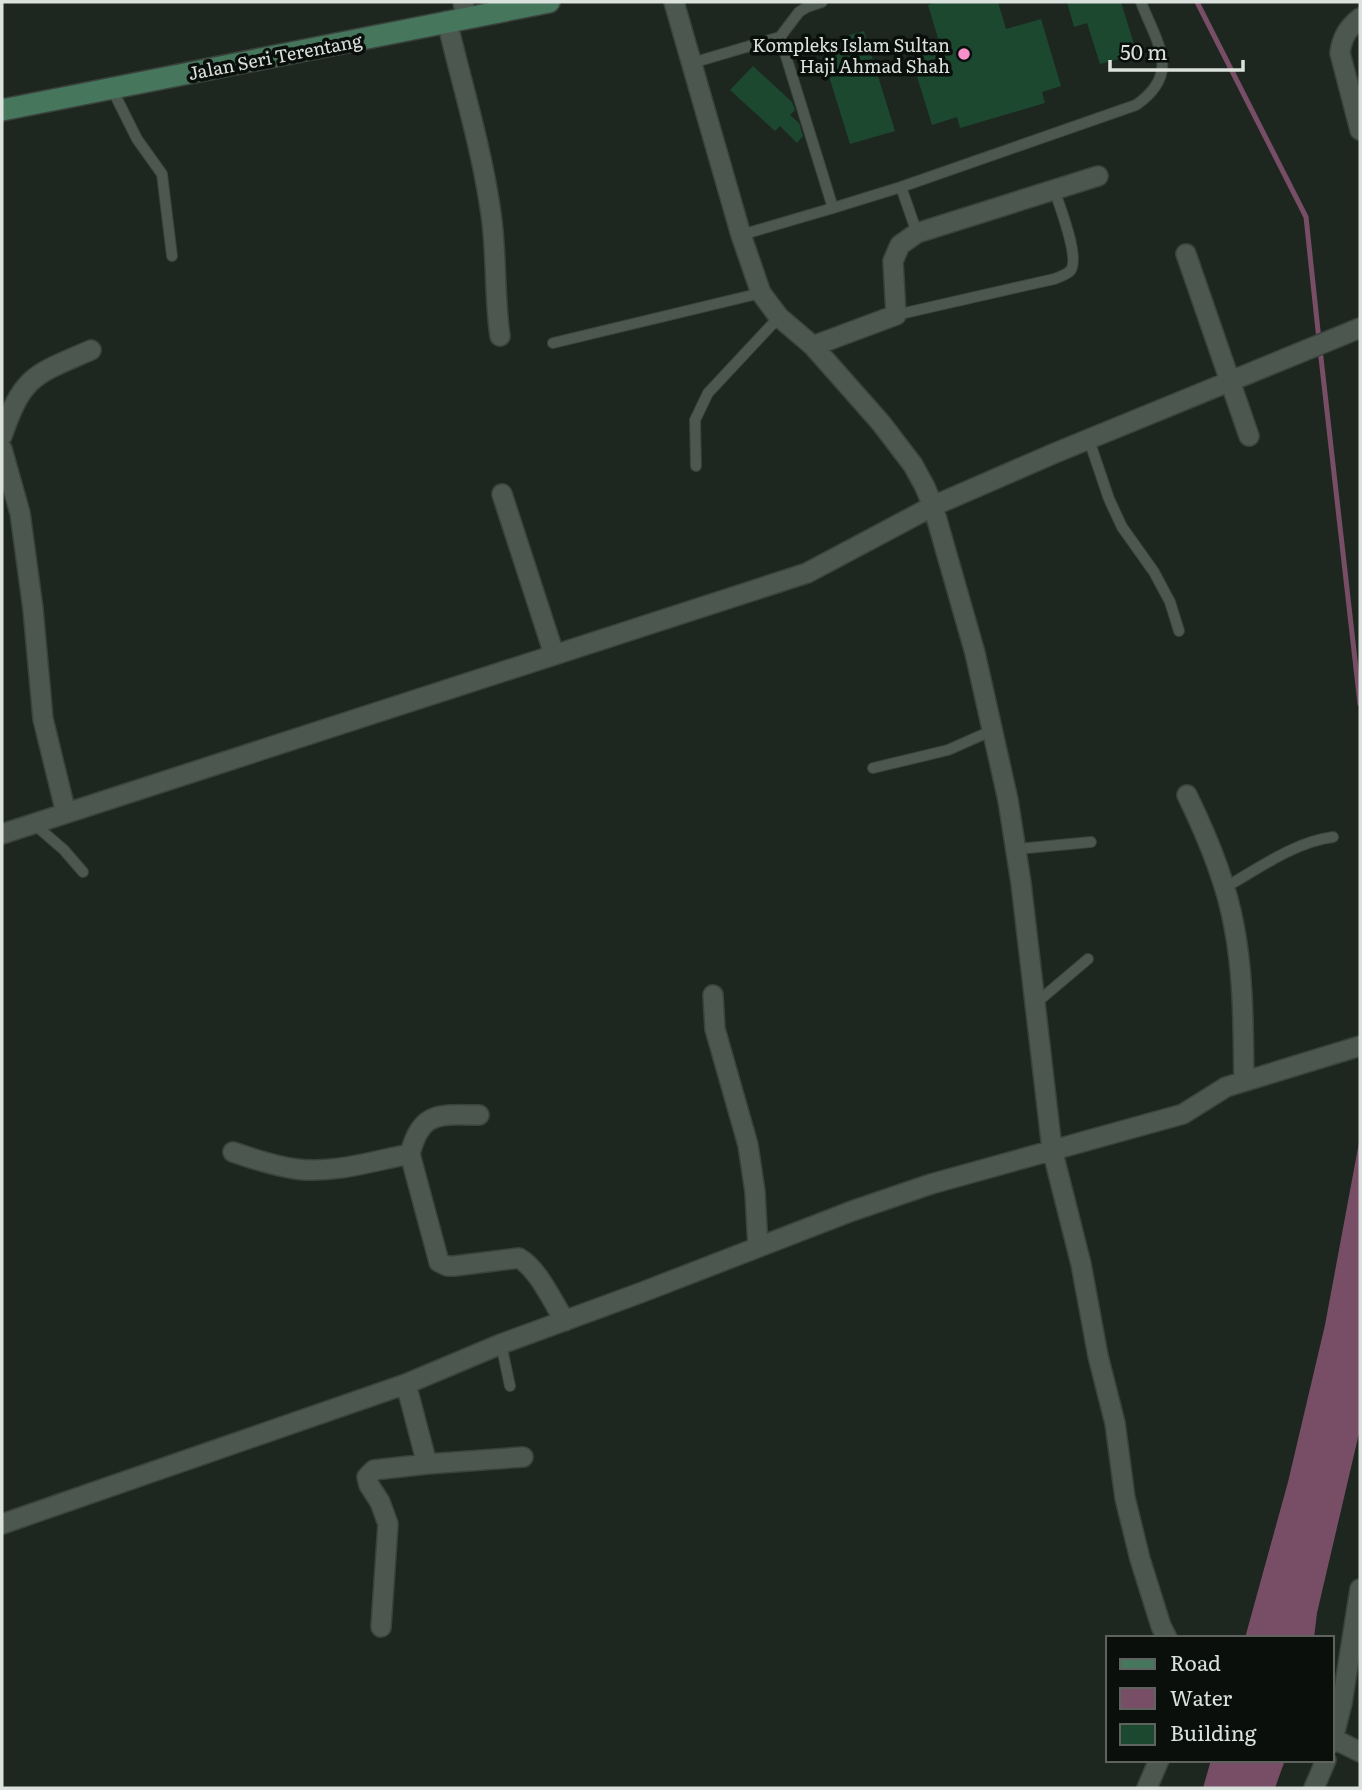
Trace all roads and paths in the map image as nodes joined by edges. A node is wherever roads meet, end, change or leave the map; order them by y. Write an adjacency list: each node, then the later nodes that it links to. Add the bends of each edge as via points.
1 (549, 2): 5 (street, Jalan Seri Terentang)
2 (674, 2): 8 (street)
3 (822, 2): 7 (lane, via 799,12)
4 (1141, 2): 13 (lane, via 1164,63 1151,95 1136,105)
5 (459, 14): 9 (street, Jalan Seri Terentang); 24 (street, via 475,137 491,215)
6 (1360, 18): 11 (street, via 1341,42 1340,53)
7 (780, 37): 8 (lane); 15 (lane)
8 (692, 63): 17 (street)
9 (112, 89): 10 (street, Jalan Seri Terentang); 19 (lane, via 137,139 162,174)
10 (2, 110)
11 (1360, 130)
12 (1098, 176): 14 (street)
13 (901, 187): 15 (lane); 16 (lane)
14 (1054, 189): 16 (street); 21 (lane, via 1073,252 1068,273)
15 (833, 208): 17 (lane)
16 (917, 233): 21 (street, via 900,245 893,261)
17 (741, 235): 20 (street)
18 (1186, 254): 28 (street)
19 (172, 256)
20 (761, 293): 22 (street); 25 (lane)
21 (897, 315): 26 (street)
22 (779, 317): 26 (street); 33 (lane, via 708,393 695,420)
23 (1354, 331): 28 (street)
24 (500, 337)
25 (553, 343)
26 (813, 346): 35 (street, via 913,465)
27 (91, 350): 29 (street, via 28,382 14,402)
28 (1230, 381): 30 (street); 31 (street)
29 (2, 436)
30 (1249, 436)
31 (1088, 440): 35 (street); 36 (lane, via 1122,527 1154,572)
32 (2, 449): 41 (street, via 20,513 43,719)
33 (696, 467)
34 (502, 494): 37 (street)
35 (933, 506): 37 (street, via 807,573); 38 (street, via 975,653)
36 (1179, 631)
37 (554, 654): 41 (street)
38 (991, 731): 39 (lane, via 948,750); 46 (street)
39 (873, 768)
40 (1186, 795): 48 (street)
41 (66, 813): 42 (street)
42 (34, 824): 43 (street); 47 (lane)
43 (2, 834)
44 (1333, 836): 48 (lane, via 1297,847)
45 (1091, 842): 46 (lane)
46 (1017, 849): 51 (street)
47 (83, 872)
48 (1224, 889): 53 (street, via 1238,958)
49 (1088, 959): 51 (lane)
50 (713, 995): 58 (street, via 715,1029 748,1145)
51 (1035, 1003): 55 (street)
52 (1360, 1046): 53 (street)
53 (1244, 1081): 55 (street, via 1183,1114)
54 (479, 1115): 57 (street, via 442,1115 424,1123 414,1136)
55 (1052, 1149): 58 (street, via 852,1210); 68 (street, via 1115,1423 1125,1498)
56 (233, 1152): 57 (street, via 297,1169 330,1169)
57 (410, 1154): 59 (street, via 439,1262 454,1266 519,1258 534,1272)
58 (758, 1247): 59 (street)
59 (565, 1321): 60 (street)
60 (502, 1344): 61 (street); 62 (lane)
61 (406, 1384): 64 (street); 65 (street)
62 (510, 1386)
63 (523, 1457): 64 (street)
64 (427, 1464): 67 (street, via 374,1469 368,1477 387,1524)
65 (2, 1524)
66 (1360, 1589): 69 (street)
67 (381, 1627)
68 (1166, 1636)
69 (1334, 1737)
70 (1334, 1741): 71 (street)
71 (1360, 1752)
72 (1158, 1762): 74 (street)
73 (1325, 1762): 75 (street)
74 (1147, 1788)
75 (1314, 1788)

